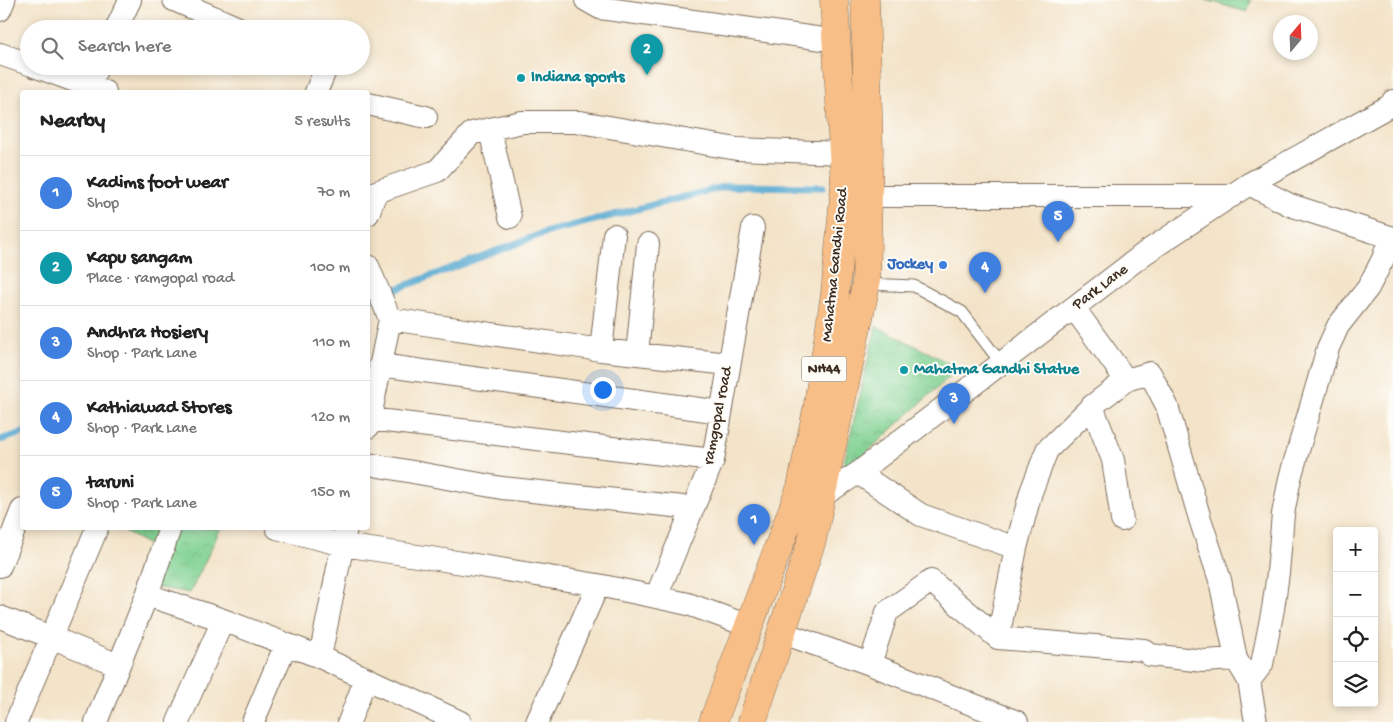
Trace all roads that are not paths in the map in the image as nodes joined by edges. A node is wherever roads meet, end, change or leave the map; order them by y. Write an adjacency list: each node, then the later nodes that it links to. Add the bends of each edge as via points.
1 (4, 0): 7 (street)
2 (130, 0): 8 (street)
3 (174, 0): 9 (street)
4 (586, 0): 10 (street, via 600,8)
5 (834, 0): 10 (highway, Mahatma Gandhi Road / NH44)
6 (865, 0): 23 (highway, Mahatma Gandhi Road / NH44)
7 (0, 10)
8 (120, 20)
9 (220, 20)
10 (837, 41): 21 (highway, Mahatma Gandhi Road / NH44)
11 (0, 54): 12 (street)
12 (20, 61)
13 (64, 75): 15 (street)
14 (324, 75): 16 (street)
15 (94, 84)
16 (317, 90)
17 (370, 104): 19 (street)
18 (1392, 104): 22 (street, Park Lane)
19 (426, 117)
20 (490, 130): 21 (street, via 522,122 580,122 737,149); 24 (street, via 472,134 437,171 376,192); 25 (street)
21 (842, 153): 62 (highway, Mahatma Gandhi Road / NH44, via 845,185 835,294 818,410 801,487)
22 (1240, 190): 23 (street); 28 (street); 32 (street, Park Lane, via 1145,253)
23 (868, 196): 31 (highway, Mahatma Gandhi Road / NH44)
24 (370, 208)
25 (510, 217)
26 (753, 228): 37 (street, ramgopal road)
27 (614, 235): 34 (street)
28 (1392, 238): 72 (street, via 1368,288 1338,326 1328,348 1290,478 1262,664)
29 (648, 244): 35 (street)
30 (371, 272): 33 (street)
31 (866, 284): 36 (lane, via 914,286 962,312); 47 (highway, Mahatma Gandhi Road / NH44)
32 (1074, 308): 36 (street, Park Lane); 39 (street)
33 (388, 315): 34 (street); 38 (street)
34 (601, 350): 35 (street)
35 (637, 354): 37 (street)
36 (1001, 363): 46 (street, Park Lane)
37 (730, 364): 41 (street, ramgopal road)
38 (380, 365): 41 (street); 42 (street)
39 (1126, 380): 40 (street); 68 (street, via 1150,373 1167,406 1220,580)
40 (1092, 406): 50 (street, via 1113,460); 55 (street, via 1047,450 1030,492)
41 (721, 412): 44 (street, ramgopal road)
42 (370, 413)
43 (370, 423): 44 (street)
44 (713, 460): 48 (street, ramgopal road)
45 (370, 464): 48 (street, via 502,488)
46 (858, 473): 47 (street, Park Lane); 55 (street, via 921,515)
47 (822, 496): 63 (highway, Mahatma Gandhi Road / NH44)
48 (693, 508): 59 (street, ramgopal road)
49 (20, 515): 56 (street)
50 (1122, 520)
51 (96, 530): 64 (street)
52 (169, 530): 58 (street)
53 (294, 530): 54 (street)
54 (344, 536): 57 (street, via 444,560); 67 (street)
55 (1016, 548): 65 (street)
56 (0, 566)
57 (598, 585): 59 (street); 79 (street)
58 (147, 595): 61 (street); 69 (street)
59 (656, 597): 62 (street, via 688,604)
60 (0, 617): 64 (street)
61 (223, 620): 66 (street); 75 (street)
62 (749, 626): 80 (highway, Mahatma Gandhi Road / NH44)
63 (783, 633): 70 (street); 81 (highway, Mahatma Gandhi Road / NH44)
64 (52, 637): 69 (street); 73 (street)
65 (998, 638): 68 (street, via 1144,650 1150,655 1204,661); 70 (street, via 931,581 887,612)
66 (286, 644): 67 (street); 76 (street)
67 (320, 657): 71 (street)
68 (1236, 659): 72 (street)
69 (118, 664): 74 (street)
70 (870, 664): 82 (street)
71 (366, 678): 77 (street); 78 (street)
72 (1249, 681): 83 (street)
73 (16, 722)
74 (96, 722)
75 (178, 722)
76 (253, 722)
77 (349, 722)
78 (460, 722)
79 (537, 722)
80 (713, 722)
81 (752, 722)
82 (1017, 722)
83 (1256, 722)

